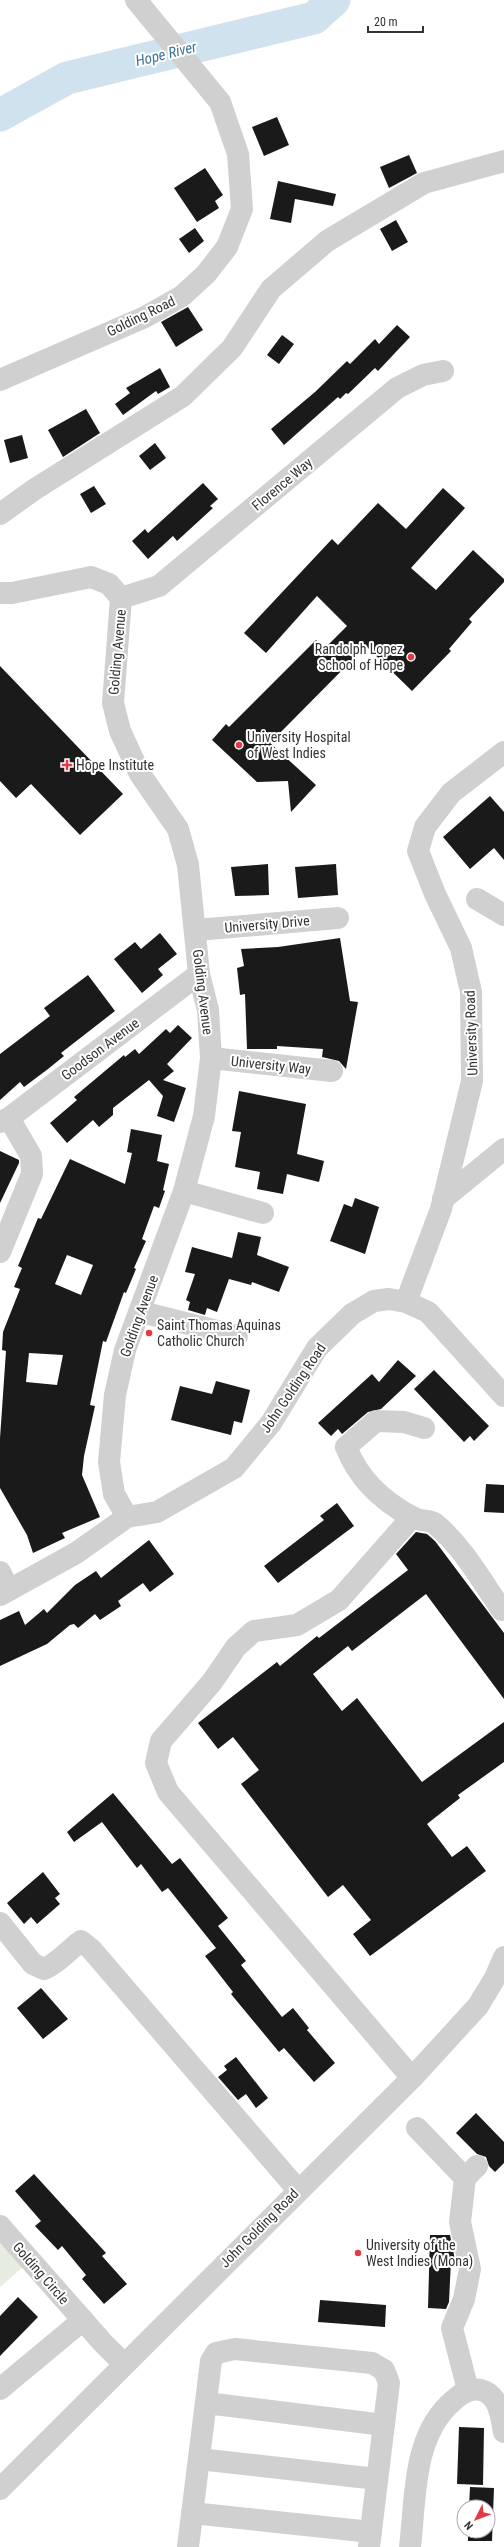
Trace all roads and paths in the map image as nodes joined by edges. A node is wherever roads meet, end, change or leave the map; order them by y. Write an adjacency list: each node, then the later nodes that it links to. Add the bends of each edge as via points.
1 (136, 0): 4 (street, Golding Road, via 220,102 238,154 242,209 227,246 206,274 182,296 145,317)
2 (504, 161): 5 (street, via 424,183 327,241 271,289 232,348 183,396 35,489)
3 (443, 371): 7 (street, Florence Way, via 423,375 397,388 160,586)
4 (0, 380)
5 (0, 514)
6 (0, 593): 7 (street, Golding Avenue, via 12,593 92,577 109,584)
7 (121, 598): 12 (street, Golding Avenue, via 113,703 120,731 140,774 178,829 188,865)
8 (504, 752): 19 (street, University Road, via 451,794 425,827 418,851 434,894 461,948 471,992 472,1081)
9 (477, 899): 10 (street)
10 (504, 915)
11 (338, 918): 12 (street, University Drive)
12 (196, 930): 13 (street, Golding Avenue)
13 (199, 974): 14 (street, Golding Avenue, via 208,1010); 16 (street, Goodson Avenue)
14 (211, 1058): 15 (street, University Way); 18 (street, Golding Avenue, via 204,1116)
15 (332, 1071)
16 (5, 1120): 21 (street, via 32,1156 32,1174)
17 (504, 1149): 19 (street)
18 (184, 1191): 20 (street); 23 (street, Golding Avenue)
19 (443, 1199): 22 (street, University Road)
20 (263, 1213)
21 (0, 1252)
22 (406, 1302): 25 (street, John Golding Road, via 428,1312); 27 (street, John Golding Road, via 389,1299 374,1301 352,1314 317,1348 271,1423 234,1468 157,1512)
23 (141, 1312): 24 (street); 27 (street, Golding Avenue, via 125,1350 111,1425 109,1462 114,1494)
24 (237, 1336)
25 (504, 1396)
26 (424, 1428): 28 (street, via 404,1422 376,1421 346,1447 353,1465 366,1484)
27 (127, 1517): 29 (street, via 76,1554)
28 (412, 1517): 30 (street, via 433,1522 451,1539); 33 (street, via 338,1600 296,1625 254,1631 236,1647 212,1682 161,1741 156,1763 168,1792)
29 (3, 1586)
30 (502, 1610)
31 (0, 1923): 35 (street, via 33,1964 44,1969 52,1966 81,1941 91,1949)
32 (504, 1957): 33 (street, John Golding Road, via 478,2006)
33 (412, 2078): 35 (street, John Golding Road)
34 (417, 2128): 40 (street, via 471,2172 460,2222 470,2269 464,2299 452,2328)
35 (298, 2190): 38 (street, John Golding Road)
36 (0, 2226): 37 (street, Golding Circle)
37 (83, 2320): 38 (street, Golding Circle); 39 (street)
38 (124, 2364): 46 (street, John Golding Road)
39 (0, 2389)
40 (468, 2390): 43 (street, via 487,2392 496,2401); 50 (street, via 436,2418 429,2433 417,2470)
41 (206, 2403): 42 (street); 42 (street, via 211,2361 216,2354 224,2350 372,2363 384,2370 389,2383); 44 (street)
42 (384, 2425): 45 (street)
43 (504, 2432)
44 (199, 2458): 45 (street); 47 (street)
45 (377, 2479): 48 (street)
46 (0, 2489)
47 (192, 2513): 48 (street); 49 (street)
48 (370, 2539)
49 (188, 2547)
50 (410, 2547)

